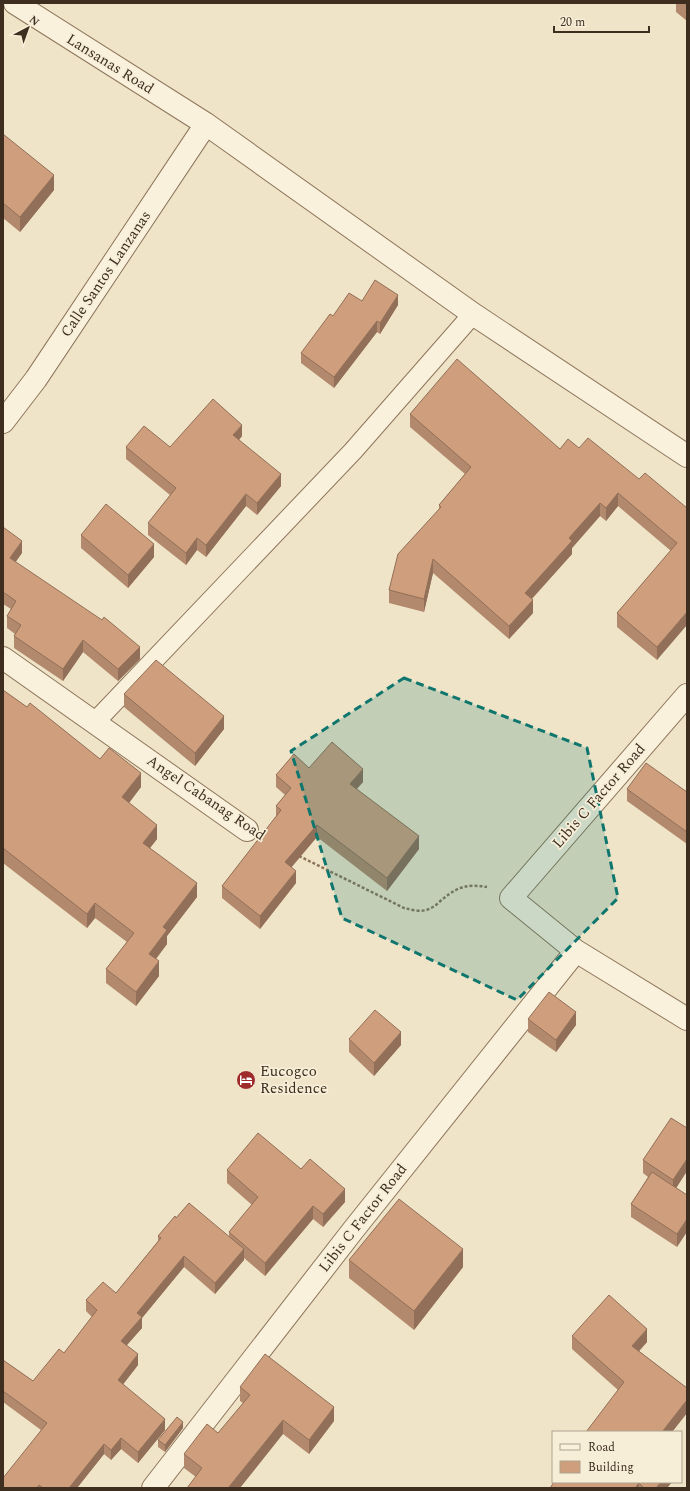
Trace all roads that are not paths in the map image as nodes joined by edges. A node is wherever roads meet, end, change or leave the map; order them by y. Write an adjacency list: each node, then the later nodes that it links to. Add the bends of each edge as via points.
1 (15, 3): 2 (street, Lansanas Road)
2 (206, 124): 3 (street, Lansanas Road); 4 (street, Calle Santos Lanzanas, via 36,379)
3 (473, 314): 5 (street, Lansanas Road); 8 (lane, via 353,451)
4 (3, 422)
5 (687, 456)
6 (3, 658): 8 (street, Angel Cabanag Road)
7 (687, 695): 10 (street, Libis C Factor Road, via 511,898)
8 (95, 722): 9 (street, Angel Cabanag Road)
9 (248, 830)
10 (576, 951): 11 (street); 12 (street, Libis C Factor Road, via 354,1229)
11 (687, 1019)
12 (153, 1488)

